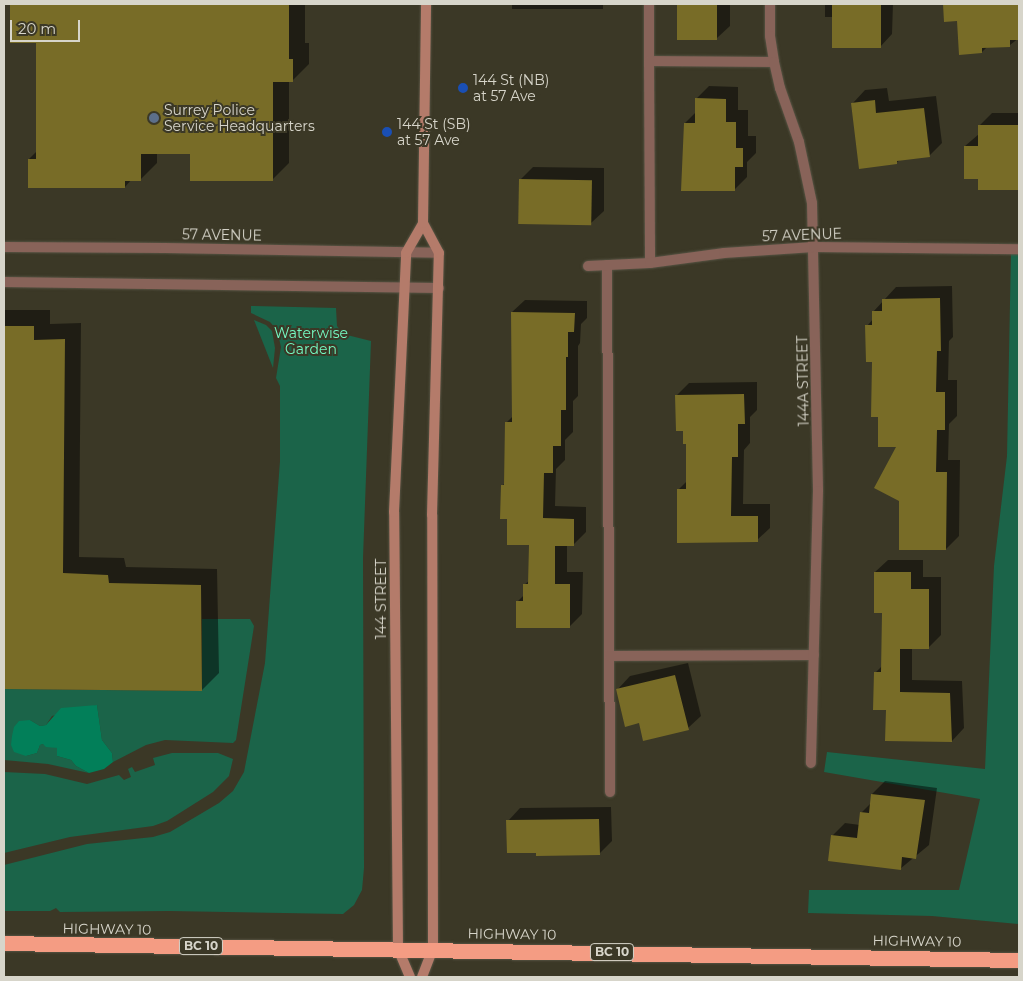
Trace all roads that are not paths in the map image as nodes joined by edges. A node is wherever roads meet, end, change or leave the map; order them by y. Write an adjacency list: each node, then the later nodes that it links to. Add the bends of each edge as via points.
1 (426, 4): 6 (main road, 144 STREET)
2 (650, 4): 4 (street)
3 (770, 4): 5 (street, 144A STREET)
4 (649, 61): 5 (street); 12 (street)
5 (774, 62): 8 (street, 144A STREET, via 799,142 810,194)
6 (423, 223): 10 (main road, 144 STREET); 11 (main road, 144 STREET)
7 (4, 247): 10 (street, 57 AVENUE)
8 (814, 247): 9 (street, 57 AVENUE); 12 (street, 57 AVENUE, via 724,253); 18 (street, 144A STREET, via 818,490)
9 (1019, 249)
10 (406, 253): 11 (street, 57 AVENUE); 16 (main road, 144 STREET)
11 (439, 253): 17 (main road, 144 STREET)
12 (650, 263): 13 (street, 57 AVENUE)
13 (607, 265): 14 (street, 57 AVENUE); 19 (street)
14 (588, 266)
15 (4, 282): 16 (street)
16 (404, 287): 17 (street); 23 (main road, 144 STREET, via 394,512)
17 (439, 288): 24 (main road, 144 STREET, via 432,514)
18 (814, 655): 19 (street); 20 (street, 144A STREET)
19 (609, 656): 21 (street)
20 (811, 763)
21 (610, 792)
22 (4, 943): 23 (highway, HIGHWAY 10 / BC 10)
23 (398, 949): 24 (highway, HIGHWAY 10 / BC 10); 26 (main road, 144 STREET)
24 (433, 949): 25 (highway, HIGHWAY 10 / BC 10); 27 (main road, 144 STREET)
25 (1019, 960)
26 (410, 977)
27 (422, 977)

